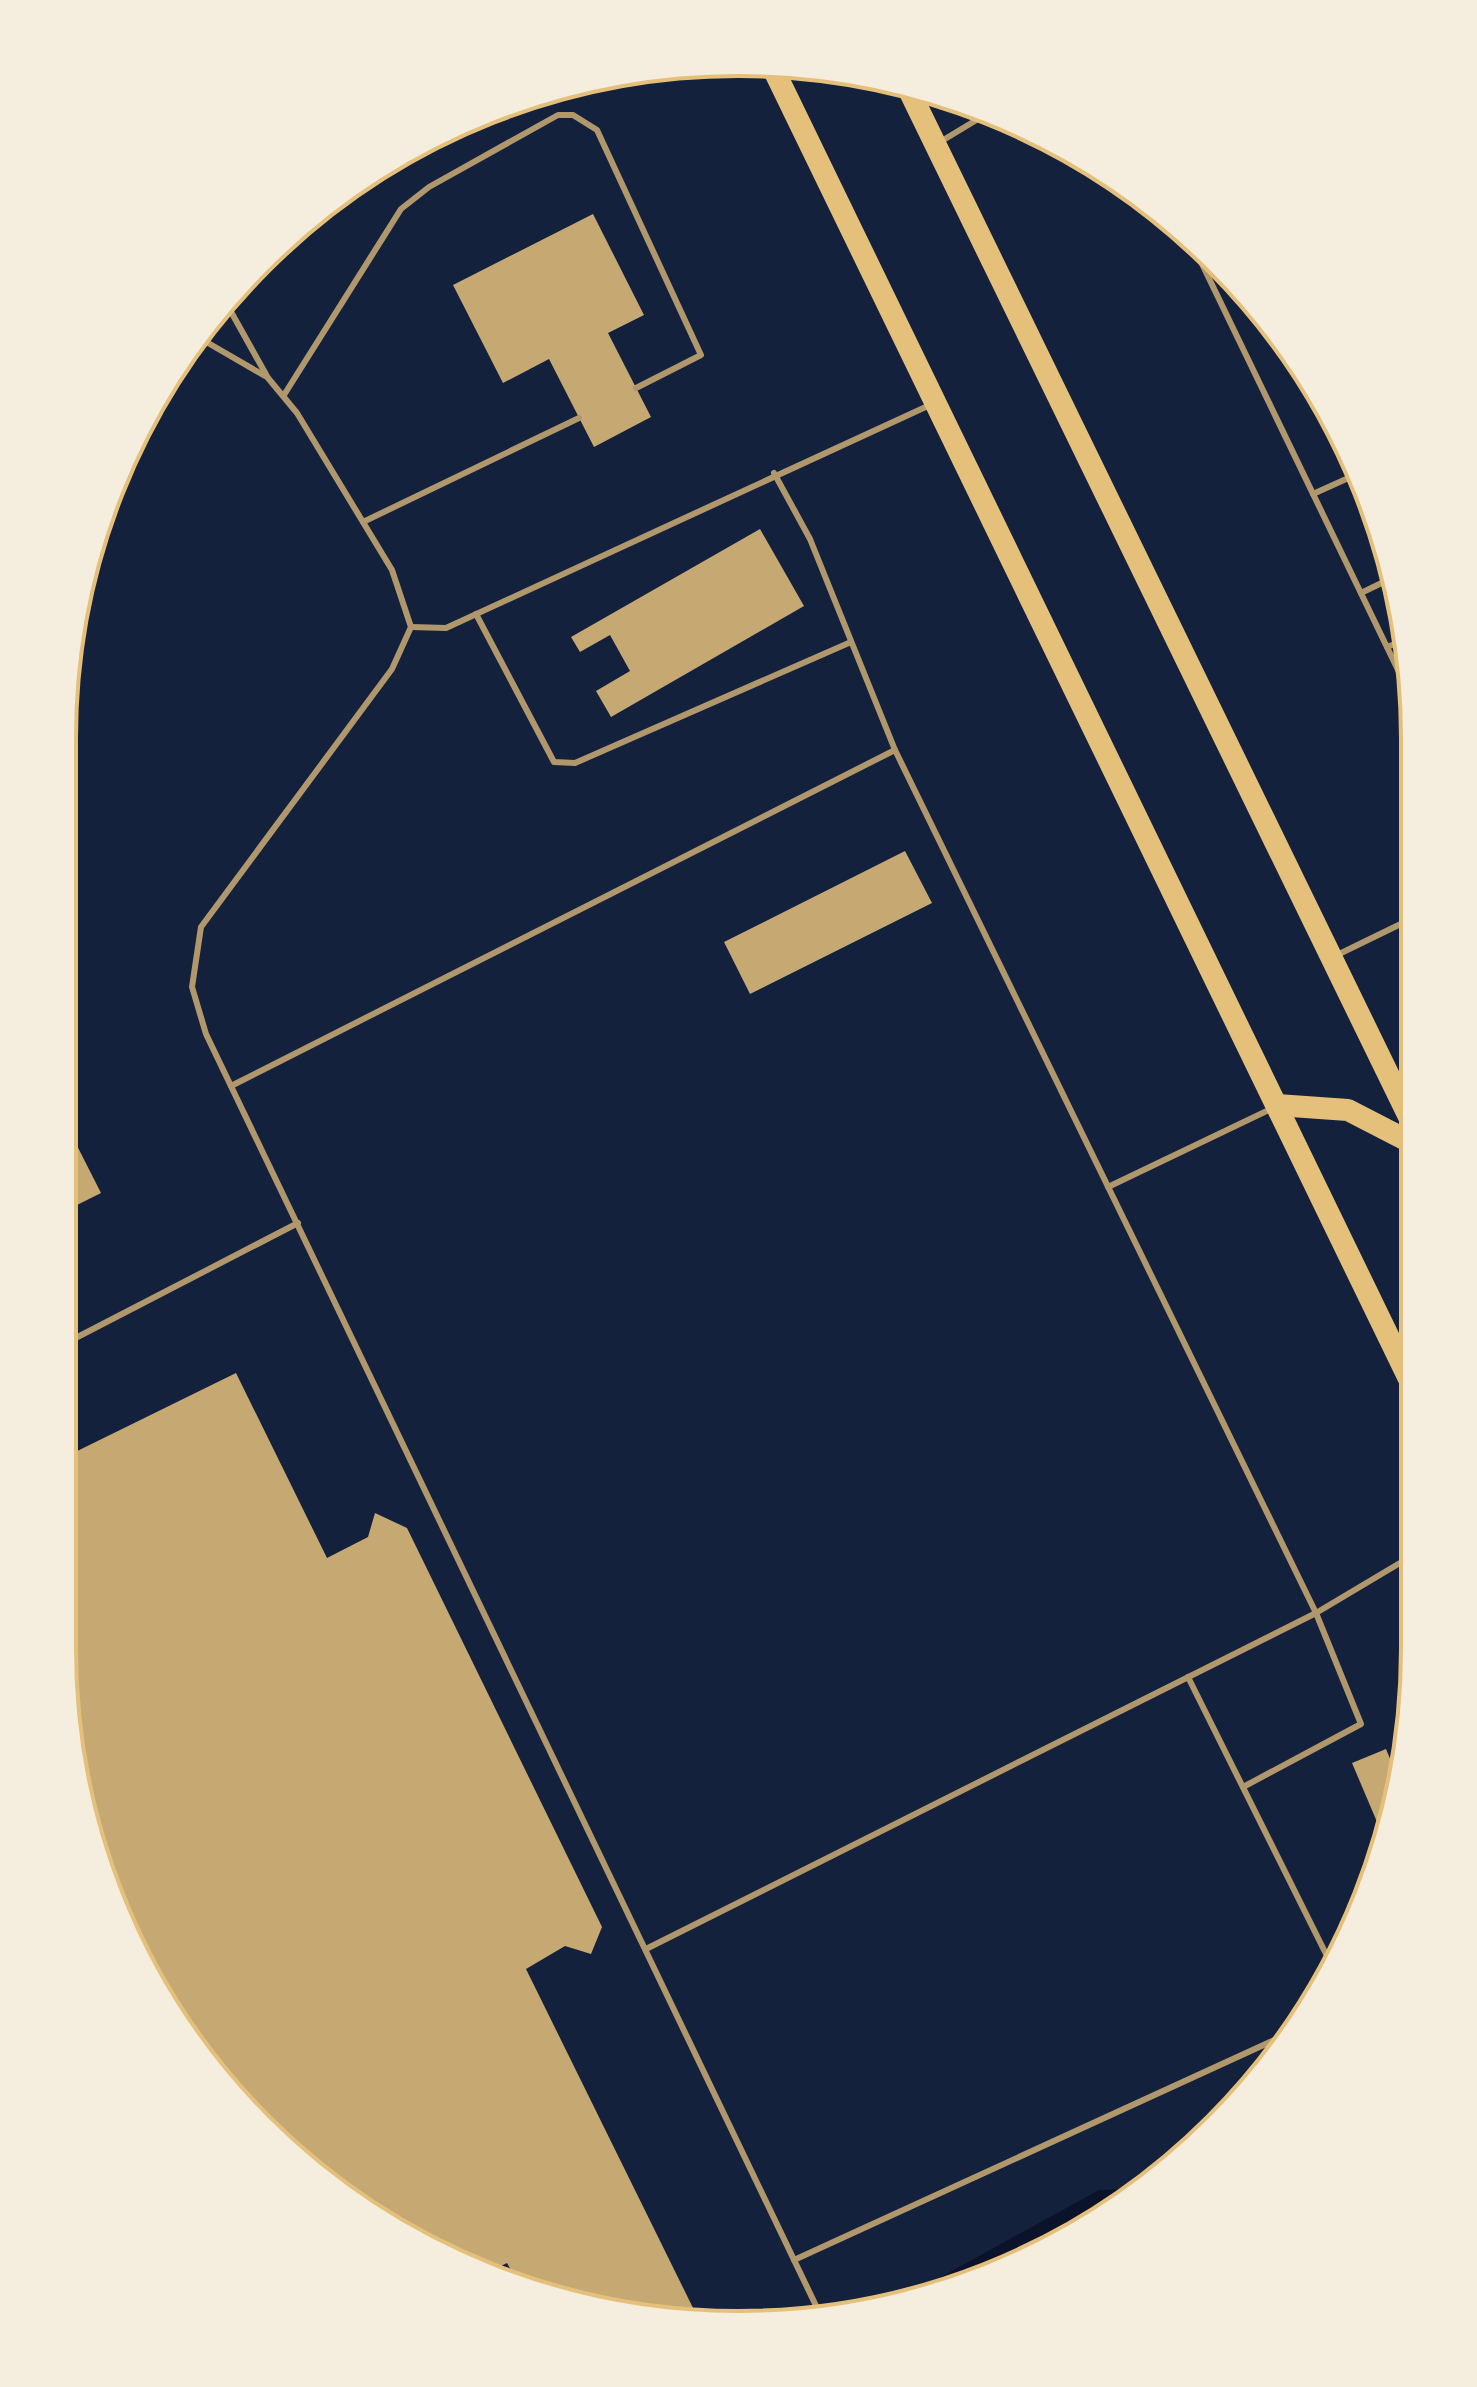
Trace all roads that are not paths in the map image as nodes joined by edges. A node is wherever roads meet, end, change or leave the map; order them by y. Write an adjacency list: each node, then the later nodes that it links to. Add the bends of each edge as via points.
1 (777, 77): 11 (highway)
2 (914, 100): 4 (highway)
3 (976, 120): 4 (lane)
4 (936, 144): 27 (highway)
5 (1203, 266): 15 (lane)
6 (231, 312): 8 (lane)
7 (207, 343): 8 (lane)
8 (268, 378): 10 (lane)
9 (636, 388): 10 (lane, via 701,355 597,130 573,115 558,115 429,187 401,209)
10 (284, 395): 16 (lane)
11 (937, 402): 13 (lane); 30 (highway)
12 (579, 418): 16 (lane)
13 (774, 473): 19 (lane); 21 (lane, via 810,539)
14 (1348, 478): 15 (lane)
15 (1313, 494): 18 (lane)
16 (363, 522): 20 (lane, via 392,570)
17 (1382, 583): 18 (lane)
18 (1361, 593): 23 (lane)
19 (476, 614): 20 (lane, via 446,628); 21 (lane, via 554,762 575,763)
20 (411, 627): 28 (lane, via 392,669 201,927 192,987 206,1034)
21 (851, 642): 25 (lane)
22 (1394, 644): 23 (lane)
23 (1387, 647): 24 (lane)
24 (1397, 667)
25 (895, 750): 28 (lane); 32 (lane)
26 (1401, 924): 27 (lane)
27 (1332, 958): 29 (highway)
28 (231, 1086): 33 (lane)
29 (1401, 1100)
30 (1277, 1105): 31 (highway, via 1348,1110); 32 (lane); 35 (highway)
31 (1401, 1137)
32 (1108, 1187): 37 (lane)
33 (298, 1223): 34 (lane); 40 (lane)
34 (76, 1338)
35 (1401, 1362)
36 (1401, 1562): 37 (lane)
37 (1316, 1613): 38 (lane); 39 (lane, via 1361,1724)
38 (1188, 1677): 39 (lane); 40 (lane)
39 (1243, 1787): 41 (lane)
40 (646, 1949): 43 (lane)
41 (1326, 1954)
42 (1272, 2041): 43 (lane)
43 (794, 2260): 44 (lane)
44 (816, 2306)

